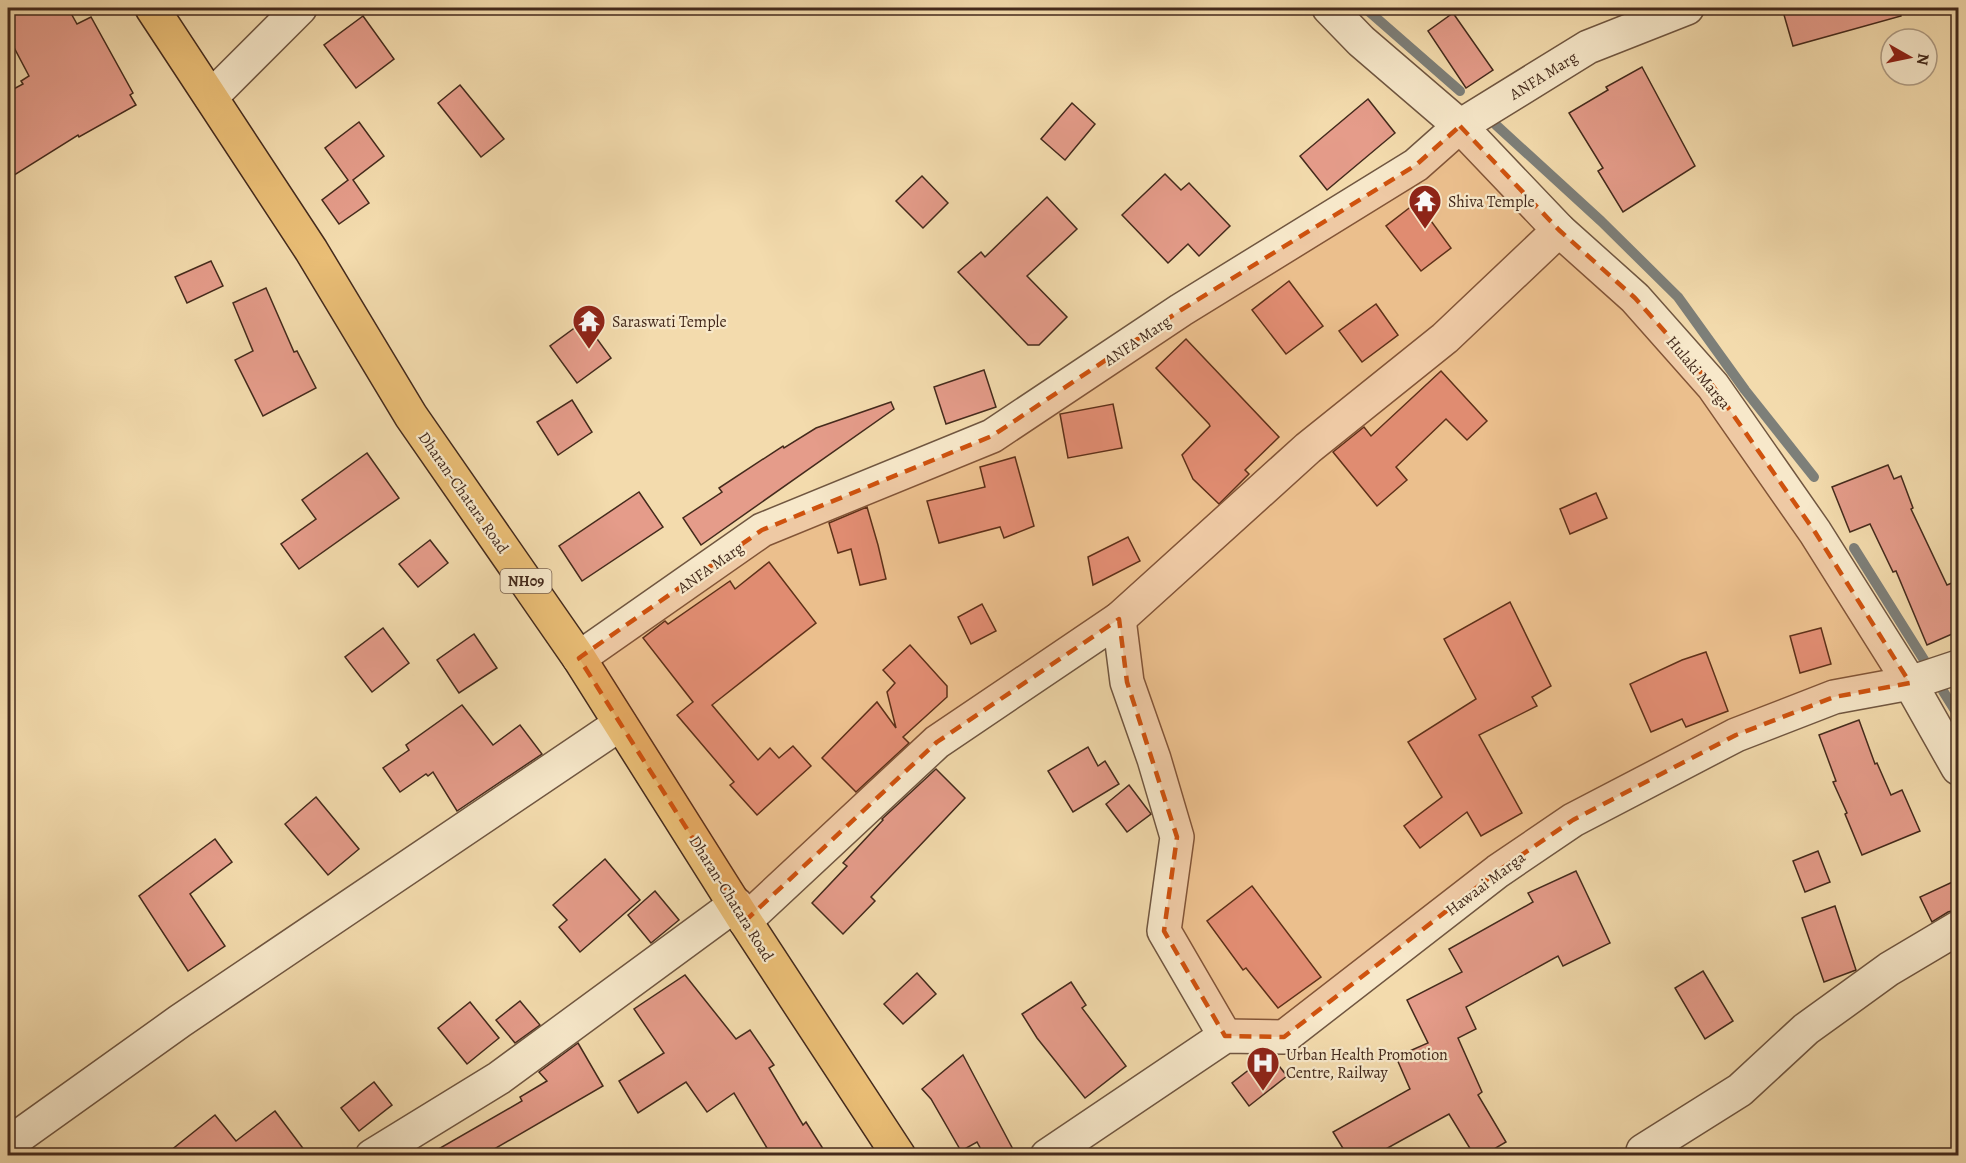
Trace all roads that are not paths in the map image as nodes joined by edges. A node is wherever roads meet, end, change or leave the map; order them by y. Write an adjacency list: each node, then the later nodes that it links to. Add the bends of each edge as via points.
1 (152, 8): 5 (main road, Dharan-Chatara Road / NH09)
2 (300, 8): 5 (street)
3 (1329, 8): 6 (street, Hulaki Marga)
4 (1687, 8): 6 (street, ANFA Marg, via 1588,47)
5 (211, 97): 9 (main road, Dharan-Chatara Road / NH09, via 311,250 411,416)
6 (1460, 126): 7 (street, Hulaki Marga); 9 (street, ANFA Marg, via 1416,165 1181,310 992,436 762,530)
7 (1559, 230): 8 (street, via 1445,338 1308,448); 11 (street, Hulaki Marga, via 1635,298 1713,386 1815,532)
8 (1119, 619): 14 (street, via 937,742); 16 (street, via 1127,682 1155,759 1177,837 1164,931)
9 (579, 658): 12 (main road, Dharan-Chatara Road / NH09)
10 (1959, 667): 11 (street, Hawaai Marga)
11 (1910, 683): 13 (street, Hulaki Marga); 16 (street, Hawaai Marga, via 1834,697 1736,735 1573,820 1498,871 1284,1037)
12 (620, 724): 14 (main road, Dharan-Chatara Road / NH09); 17 (street, via 180,1021)
13 (1959, 768)
14 (740, 912): 18 (street, via 499,1078); 19 (main road, Dharan-Chatara Road / NH09)
15 (1959, 928): 21 (street, via 1889,969 1806,1029 1740,1090 1644,1151)
16 (1225, 1036): 20 (street)
17 (8, 1144)
18 (372, 1155)
19 (899, 1155)
20 (1047, 1155)
21 (1645, 1155)

